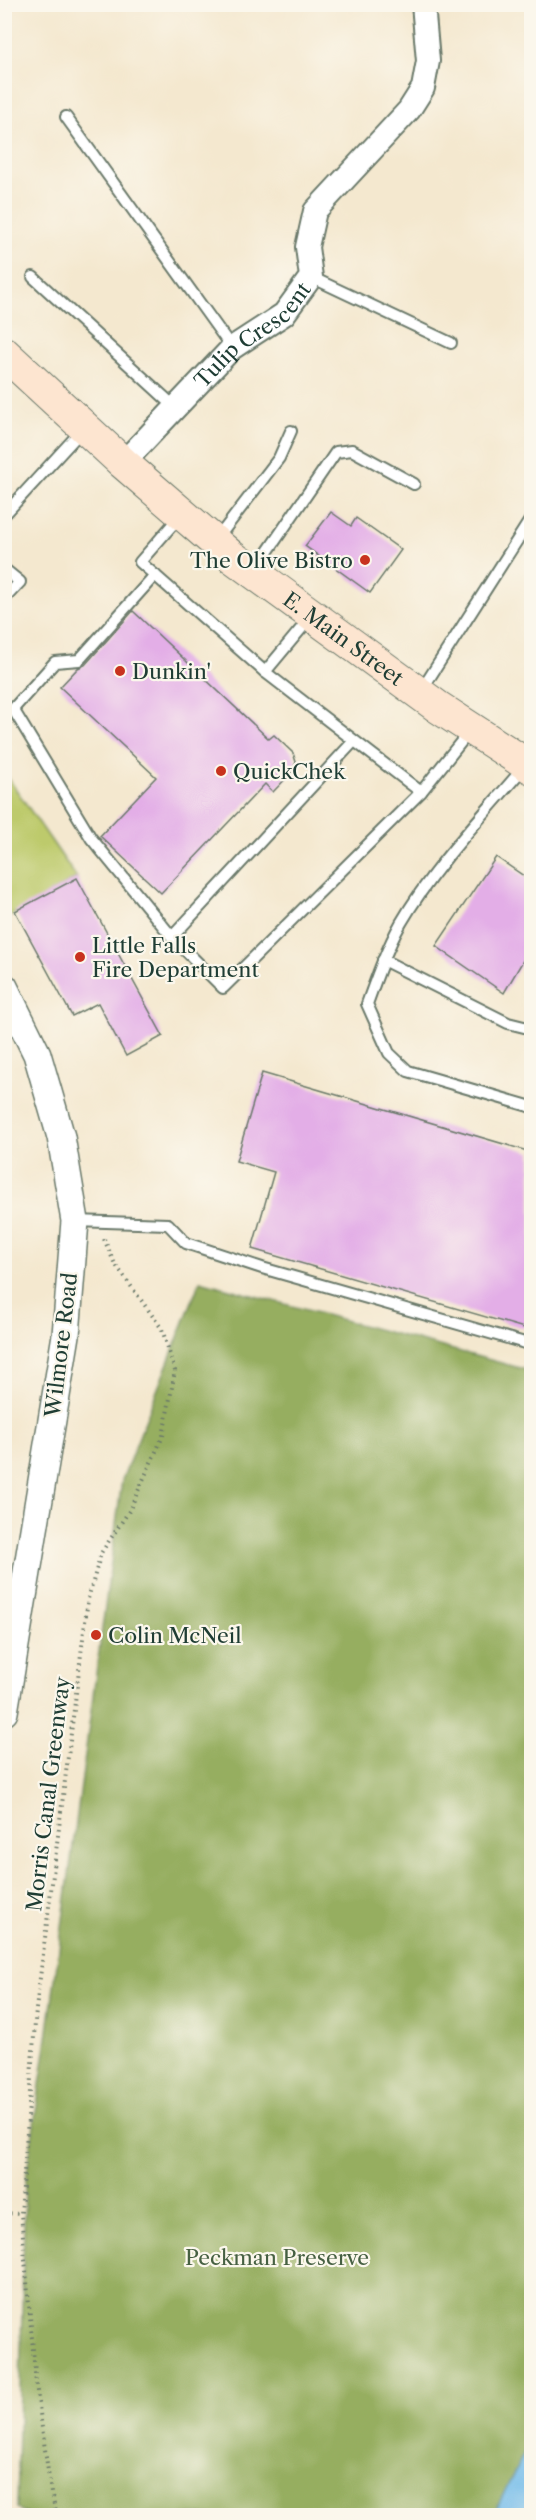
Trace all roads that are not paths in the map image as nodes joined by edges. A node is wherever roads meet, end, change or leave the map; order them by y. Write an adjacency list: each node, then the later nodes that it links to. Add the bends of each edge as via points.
1 (423, 4): 4 (street, Tulip Crescent, via 428,61 423,88 409,110 315,212 307,247)
2 (66, 117): 6 (lane)
3 (33, 277): 8 (lane)
4 (312, 277): 5 (lane); 6 (street, Tulip Crescent, via 284,314)
5 (451, 343)
6 (232, 348): 8 (street, Tulip Crescent)
7 (4, 353): 9 (main road, E. Main Street)
8 (176, 408): 11 (street, Tulip Crescent)
9 (84, 428): 11 (main road, E. Main Street); 14 (lane)
10 (291, 431): 16 (lane, via 279,458)
11 (123, 464): 13 (main road, E. Main Street)
12 (414, 484): 18 (lane, via 352,450 336,452)
13 (183, 513): 16 (main road, E. Main Street); 19 (lane, via 140,562)
14 (4, 515)
15 (531, 517): 23 (lane)
16 (215, 542): 18 (main road, E. Main Street)
17 (4, 569): 20 (lane, via 20,582)
18 (253, 573): 21 (main road, E. Main Street)
19 (155, 575): 22 (lane); 28 (lane, via 80,660 55,662 13,709 91,838)
20 (4, 599)
21 (312, 615): 22 (lane); 23 (main road, E. Main Street)
22 (265, 672): 25 (lane)
23 (419, 693): 24 (main road, E. Main Street)
24 (471, 729): 26 (main road, E. Main Street); 27 (lane)
25 (354, 741): 27 (lane); 28 (lane)
26 (529, 766): 29 (lane, via 427,883)
27 (421, 792): 28 (lane, via 223,988)
28 (172, 937)
29 (383, 960): 31 (lane, via 508,1023); 32 (lane, via 367,1004 389,1053 408,1071)
30 (4, 987): 33 (street, Wilmore Road, via 37,1054)
31 (531, 1029)
32 (531, 1107)
33 (86, 1221): 34 (lane, via 168,1224 186,1243); 35 (street, Wilmore Road)
34 (531, 1345)
35 (4, 1712)

